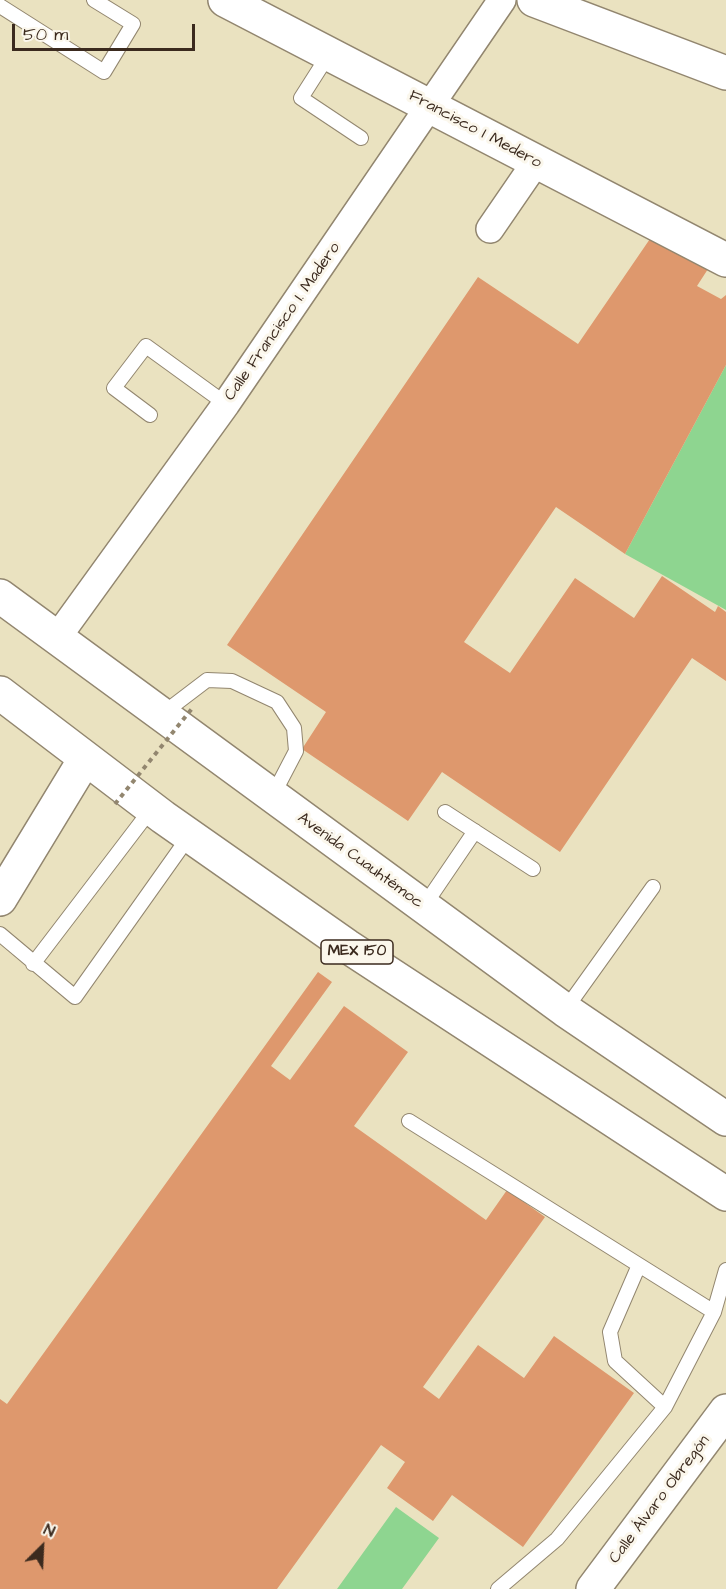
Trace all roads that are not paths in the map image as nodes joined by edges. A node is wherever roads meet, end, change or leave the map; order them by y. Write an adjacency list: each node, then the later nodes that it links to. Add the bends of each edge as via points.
1 (94, 0): 5 (lane, via 133,24 104,72)
2 (225, 0): 6 (main road, Francisco I Medero)
3 (502, 0): 8 (street, Calle Francisco I. Madero)
4 (534, 0): 7 (main road)
5 (0, 6)
6 (329, 54): 8 (main road, Francisco I Medero); 9 (lane, via 301,98)
7 (726, 73)
8 (431, 106): 10 (main road, Francisco I Medero); 13 (street, Calle Francisco I. Madero)
9 (361, 138)
10 (536, 162): 11 (street); 12 (main road, Francisco I Medero)
11 (490, 229)
12 (726, 260)
13 (226, 404): 14 (lane, via 146,346 114,388); 16 (street, Calle Francisco I. Madero)
14 (150, 415)
15 (0, 596): 16 (main road, Avenida Cuauhtémoc)
16 (56, 639): 18 (main road, Avenida Cuauhtémoc)
17 (0, 693): 19 (main road, MEX 150)
18 (161, 715): 20 (main road, Avenida Cuauhtémoc); 20 (lane, via 207,680 232,681 277,702 294,728 296,752)
19 (85, 759): 21 (main road, MEX 150); 27 (main road)
20 (272, 797): 28 (main road, Avenida Cuauhtémoc)
21 (152, 808): 24 (main road, MEX 150); 30 (lane)
22 (444, 812): 23 (lane)
23 (475, 831): 25 (lane); 28 (lane)
24 (190, 835): 30 (lane, via 75,998); 34 (main road, MEX 150, via 347,946)
25 (533, 869)
26 (653, 887): 31 (lane)
27 (0, 899)
28 (424, 907): 31 (main road, Avenida Cuauhtémoc)
29 (0, 934): 30 (lane)
30 (33, 964)
31 (565, 1010): 32 (main road, Avenida Cuauhtémoc)
32 (726, 1119)
33 (409, 1121): 35 (lane)
34 (726, 1194)
35 (639, 1265): 37 (lane); 38 (lane, via 610,1332 613,1351 615,1361)
36 (726, 1270): 37 (lane)
37 (714, 1312): 38 (lane)
38 (665, 1407): 40 (lane, via 557,1539)
39 (726, 1411): 41 (main road, Calle Álvaro Obregón)
40 (498, 1589)
41 (593, 1589)

